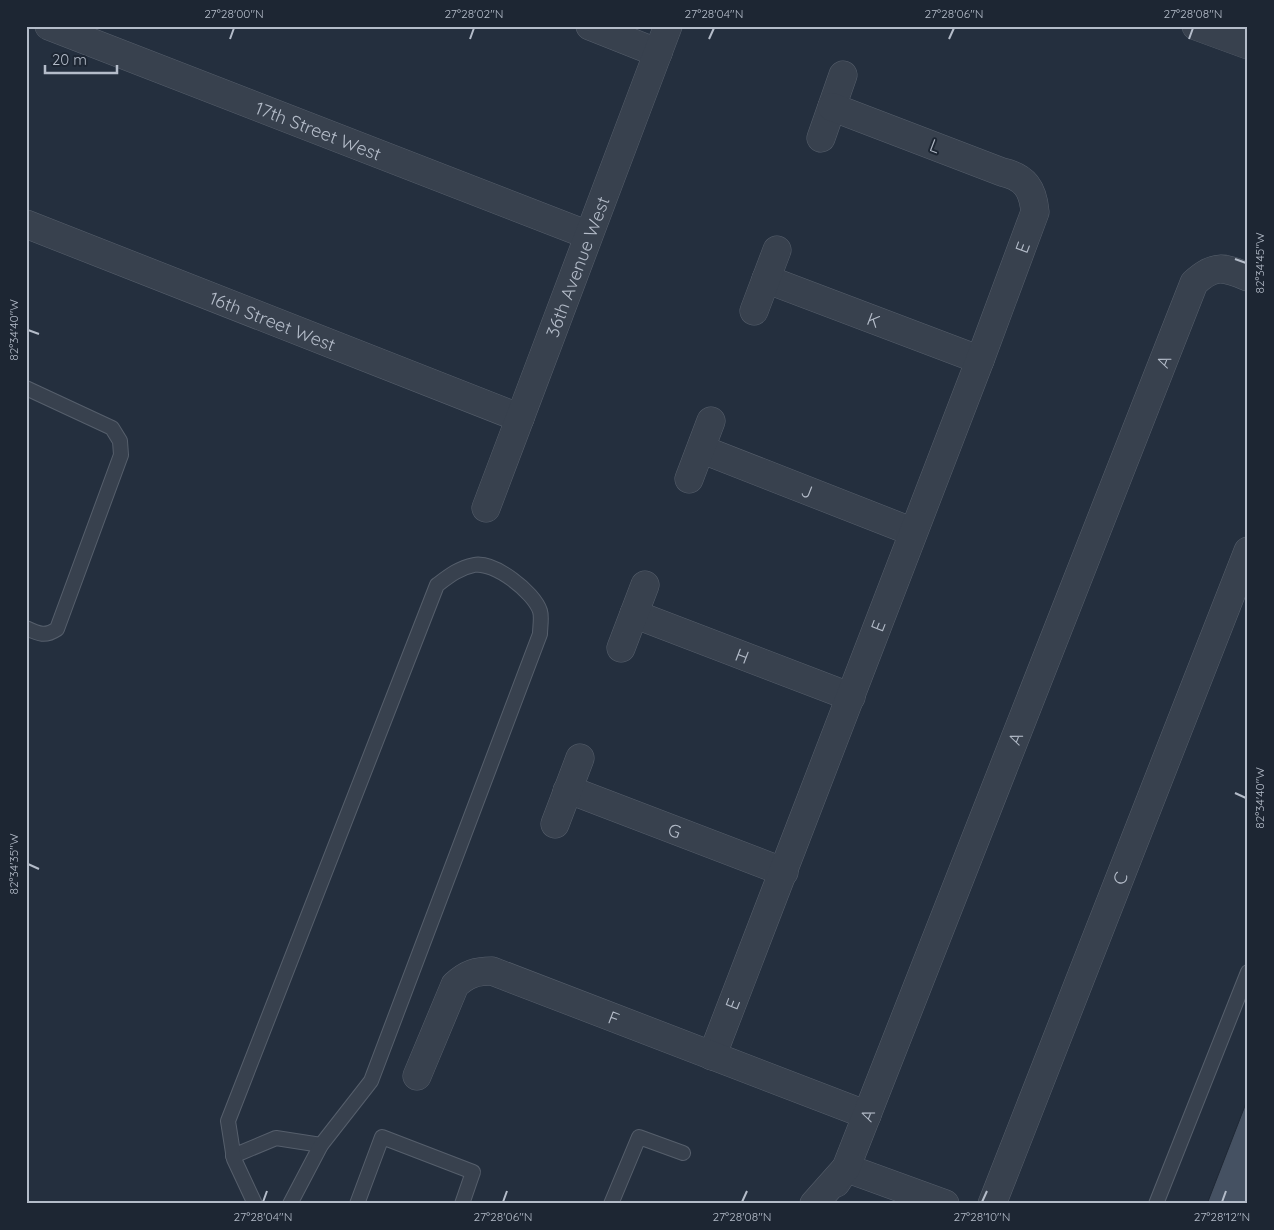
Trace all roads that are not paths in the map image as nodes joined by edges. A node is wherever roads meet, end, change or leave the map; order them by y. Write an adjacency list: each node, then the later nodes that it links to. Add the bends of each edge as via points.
1 (49, 26): 12 (street, 17th Street West)
2 (590, 26): 6 (street)
3 (668, 26): 6 (street, 36th Avenue West)
4 (1196, 26): 5 (street)
5 (1248, 45)
6 (658, 53): 12 (street, 36th Avenue West)
7 (843, 75): 8 (street)
8 (832, 107): 9 (street); 10 (street, L, via 1012,174)
9 (821, 138)
10 (1032, 193): 17 (street, E, via 1034,212)
11 (26, 224): 19 (street, 16th Street West)
12 (588, 235): 19 (street, 36th Avenue West)
13 (777, 250): 15 (street)
14 (1248, 277): 38 (street, A, via 1227,269 1209,271 1194,283)
15 (766, 279): 16 (street); 17 (street, K)
16 (754, 311)
17 (980, 360): 24 (street, E)
18 (26, 388): 28 (lane, via 112,428 120,441 121,456 57,629 49,634)
19 (520, 418): 23 (street, 36th Avenue West)
20 (711, 421): 21 (street)
21 (701, 449): 22 (street); 24 (street, J)
22 (689, 479)
23 (486, 508)
24 (913, 532): 30 (street, E)
25 (1248, 551): 51 (street, C)
26 (645, 585): 27 (street)
27 (634, 614): 29 (street); 30 (street, H)
28 (26, 628)
29 (622, 648)
30 (851, 697): 34 (street, E)
31 (580, 758): 32 (street)
32 (567, 791): 33 (street); 34 (street, G)
33 (555, 824)
34 (784, 872): 36 (street, E)
35 (1248, 972): 52 (lane)
36 (712, 1056): 37 (street, F, via 492,971 478,971 455,985); 38 (street, F)
37 (417, 1076)
38 (867, 1115): 42 (street, A)
39 (321, 1145): 41 (lane, via 276,1138); 41 (lane, via 371,1081 540,634 541,612 533,596 516,581 476,564 456,571 437,585 228,1121); 44 (lane)
40 (683, 1153): 47 (lane, via 639,1137)
41 (233, 1156): 43 (lane)
42 (846, 1168): 48 (street, A); 49 (street); 50 (street)
43 (254, 1204)
44 (290, 1204)
45 (356, 1204): 46 (lane, via 382,1137 474,1172)
46 (462, 1204)
47 (611, 1204)
48 (814, 1204)
49 (825, 1204)
50 (945, 1204)
51 (992, 1204)
52 (1156, 1204)

